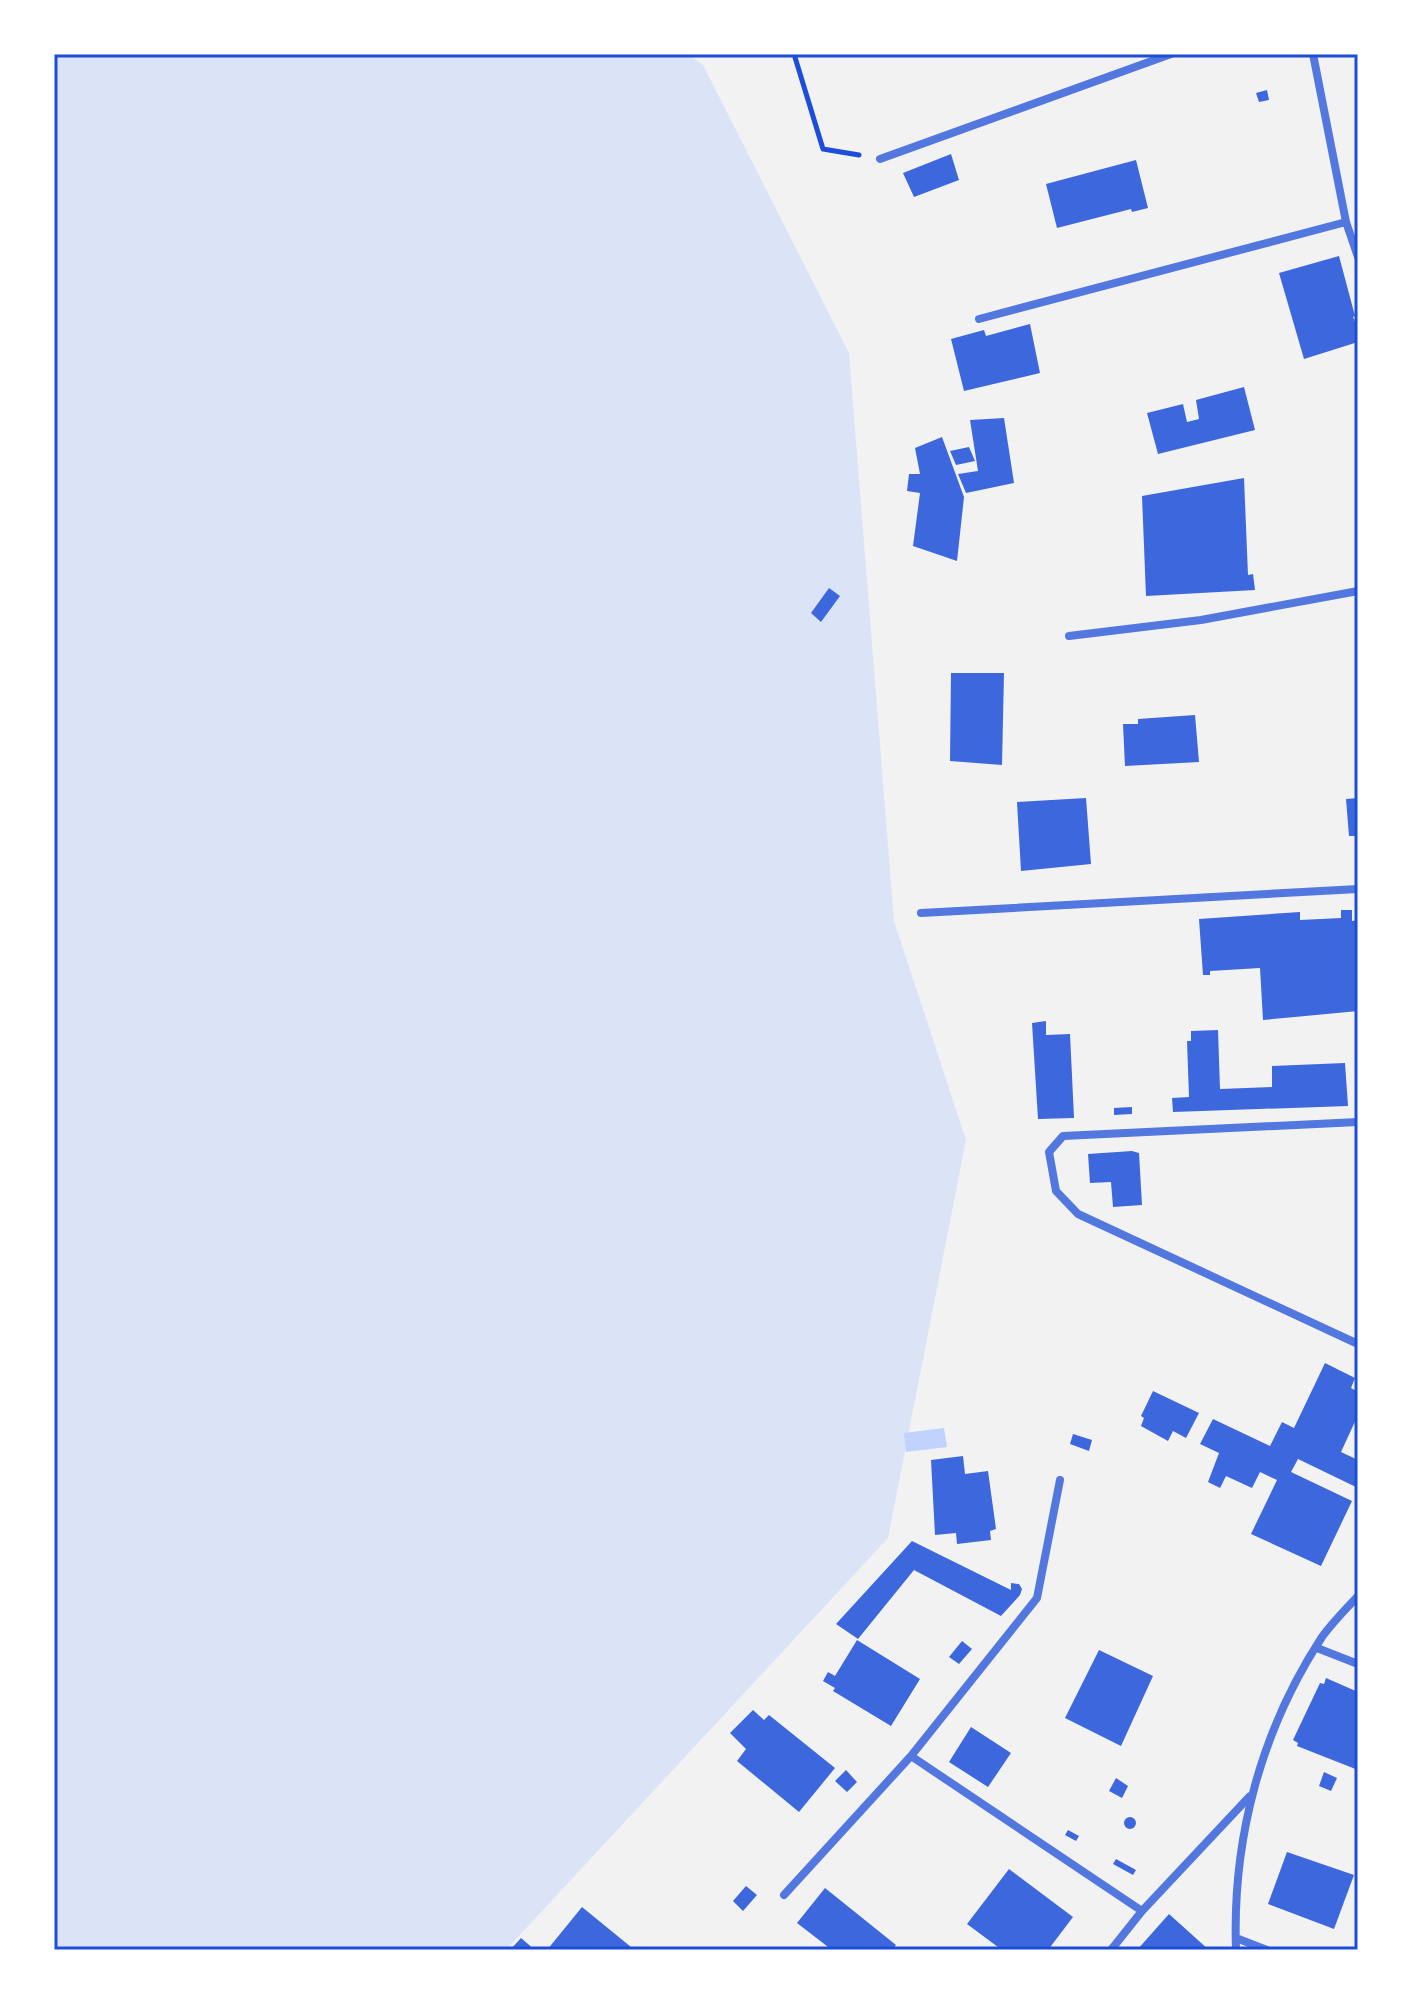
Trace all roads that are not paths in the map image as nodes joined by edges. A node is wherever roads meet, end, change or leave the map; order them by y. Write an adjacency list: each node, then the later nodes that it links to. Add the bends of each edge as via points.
1 (1171, 54): 3 (street)
2 (1313, 54): 4 (street)
3 (880, 159)
4 (1346, 222): 5 (street); 6 (street)
5 (1358, 257)
6 (979, 319)
7 (1358, 591): 8 (street, via 1201,620)
8 (1069, 636)
9 (1358, 889): 10 (street)
10 (921, 913)
11 (1358, 1122): 12 (street, via 1063,1136 1049,1152 1056,1191 1078,1214)
12 (1358, 1344)
13 (1060, 1480): 17 (street, via 1037,1598)
14 (1358, 1596): 15 (street)
15 (1317, 1648): 16 (street); 18 (street, via 1274,1725)
16 (1358, 1664)
17 (911, 1756): 19 (street); 20 (street)
18 (1251, 1795): 20 (street); 21 (street, via 1239,1859)
19 (784, 1895)
20 (1142, 1911): 22 (street)
21 (1236, 1938): 23 (street); 24 (street)
22 (1111, 1950)
23 (1236, 1950)
24 (1267, 1950)

